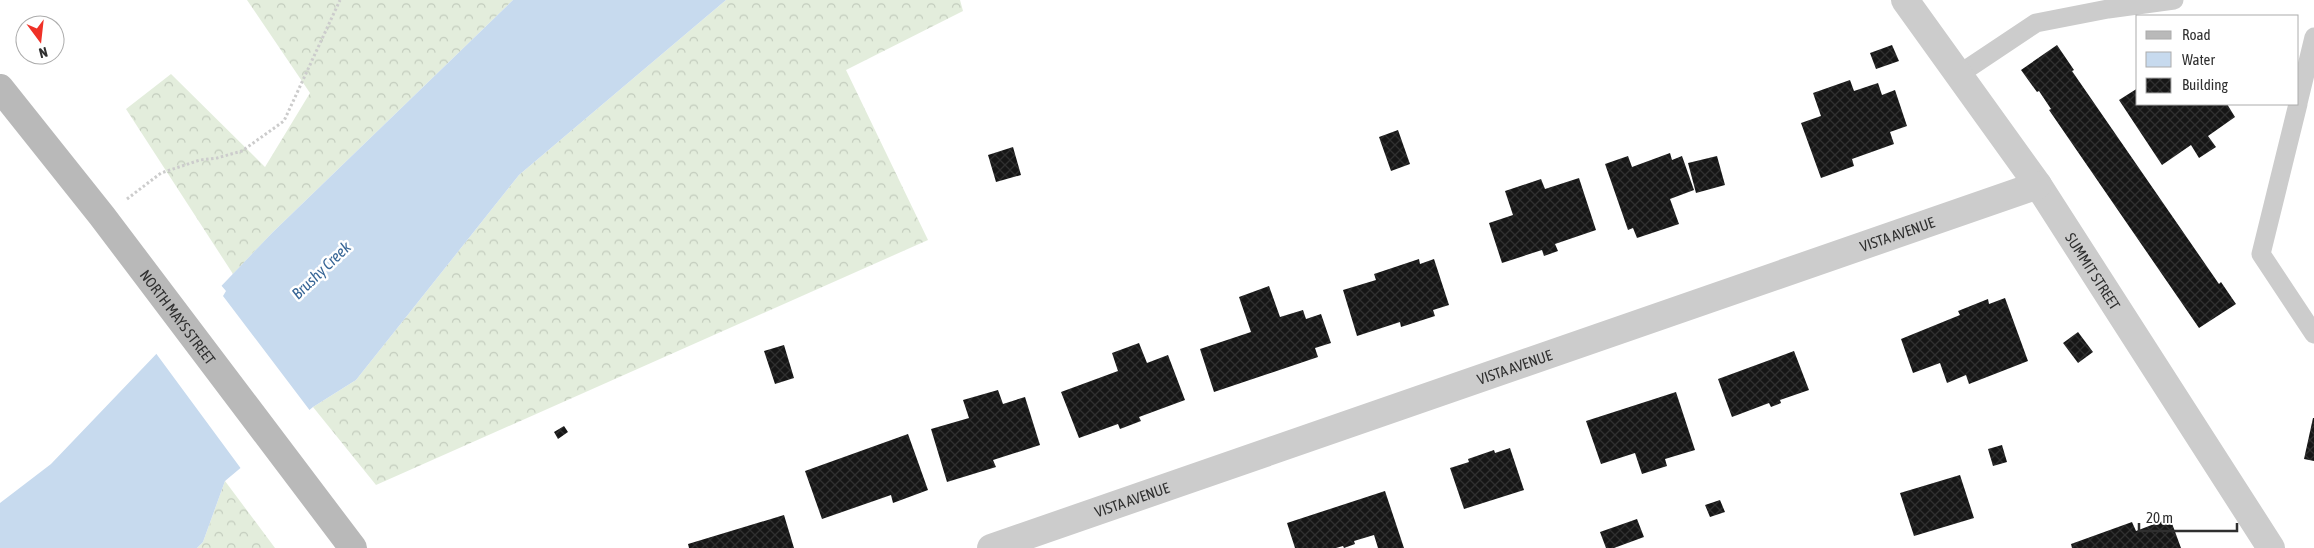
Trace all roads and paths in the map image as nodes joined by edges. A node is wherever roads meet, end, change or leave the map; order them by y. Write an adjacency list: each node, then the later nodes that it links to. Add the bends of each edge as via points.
1 (340, 0): 10 (path, via 284,121 242,151 161,173)
2 (1905, 0): 5 (street, SUMMIT STREET)
3 (2174, 0): 5 (lane, via 2036,23)
4 (2314, 37): 7 (lane)
5 (1958, 75): 9 (street, SUMMIT STREET)
6 (2, 95): 10 (main road, NORTH MAYS STREET)
7 (2299, 100)
8 (2298, 105): 11 (lane, via 2261,254)
9 (2038, 185): 13 (street, VISTA AVENUE); 14 (street, SUMMIT STREET)
10 (102, 216): 12 (main road, NORTH MAYS STREET)
11 (2314, 334)
12 (353, 548)
13 (991, 548)
14 (2271, 548)

